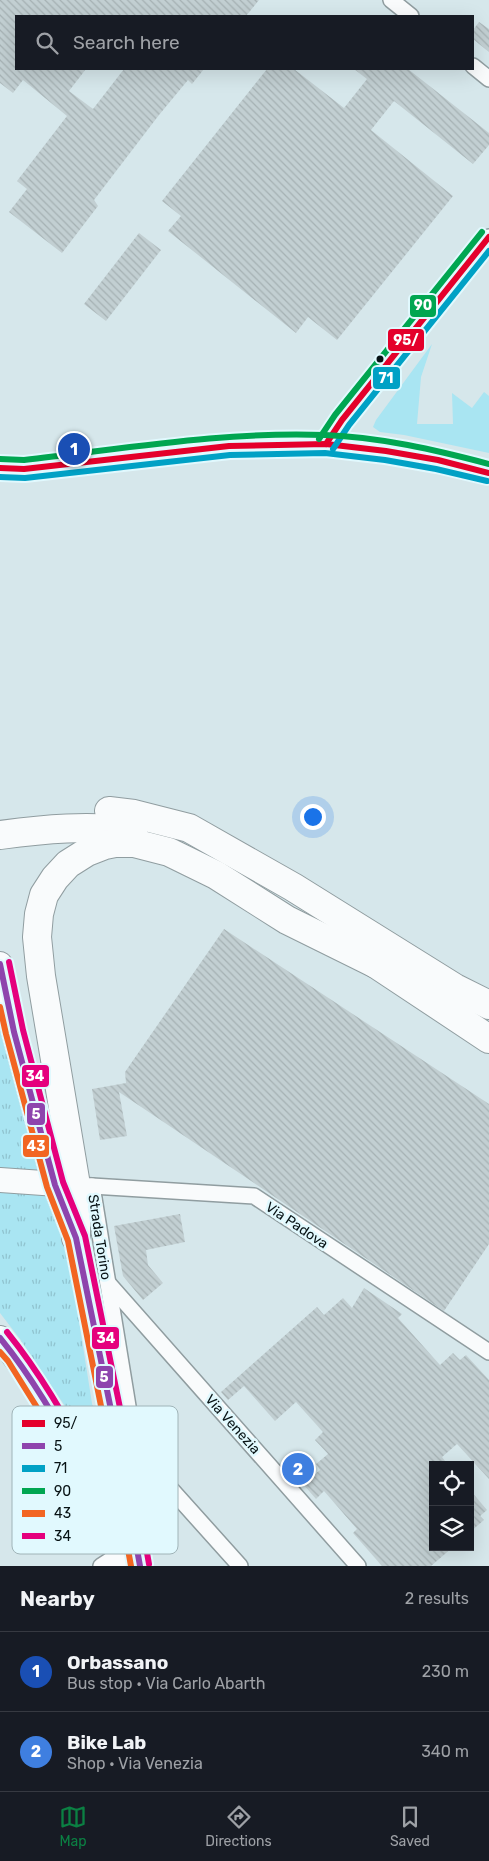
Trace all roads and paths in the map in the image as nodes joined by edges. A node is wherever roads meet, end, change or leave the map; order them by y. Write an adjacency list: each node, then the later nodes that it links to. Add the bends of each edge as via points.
1 (391, 0): 2 (street)
2 (410, 15)
3 (474, 67): 4 (street)
4 (489, 79)
5 (489, 237): 6 (street)
6 (326, 444): 8 (street, via 229,446); 9 (street, via 404,454)
7 (0, 468): 8 (street)
8 (24, 469): 10 (street)
9 (489, 473)
10 (0, 476)
11 (4, 826): 13 (highway, via 105,828 135,831 175,842 228,868); 14 (highway, via 72,810 104,810 189,828 293,887)
12 (0, 964): 19 (main road, Strada Torino, via 14,1032)
13 (376, 964): 17 (highway); 19 (highway, via 287,920 216,874 169,852 134,843 114,843 77,857 49,886 37,926 41,976)
14 (455, 988): 15 (highway); 16 (highway)
15 (489, 1005)
16 (489, 1015)
17 (489, 1039)
18 (0, 1180): 19 (main road)
19 (74, 1185): 20 (highway); 21 (street, Strada Torino); 23 (street, Via Padova, via 254,1196)
20 (76, 1238): 25 (main road, Strada Torino)
21 (108, 1283): 26 (street, Strada Torino); 29 (street, Via Venezia)
22 (0, 1338): 24 (main road)
23 (489, 1352)
24 (47, 1406)
25 (116, 1406)
26 (122, 1406)
27 (178, 1503): 28 (street)
28 (240, 1566)
29 (358, 1566)

